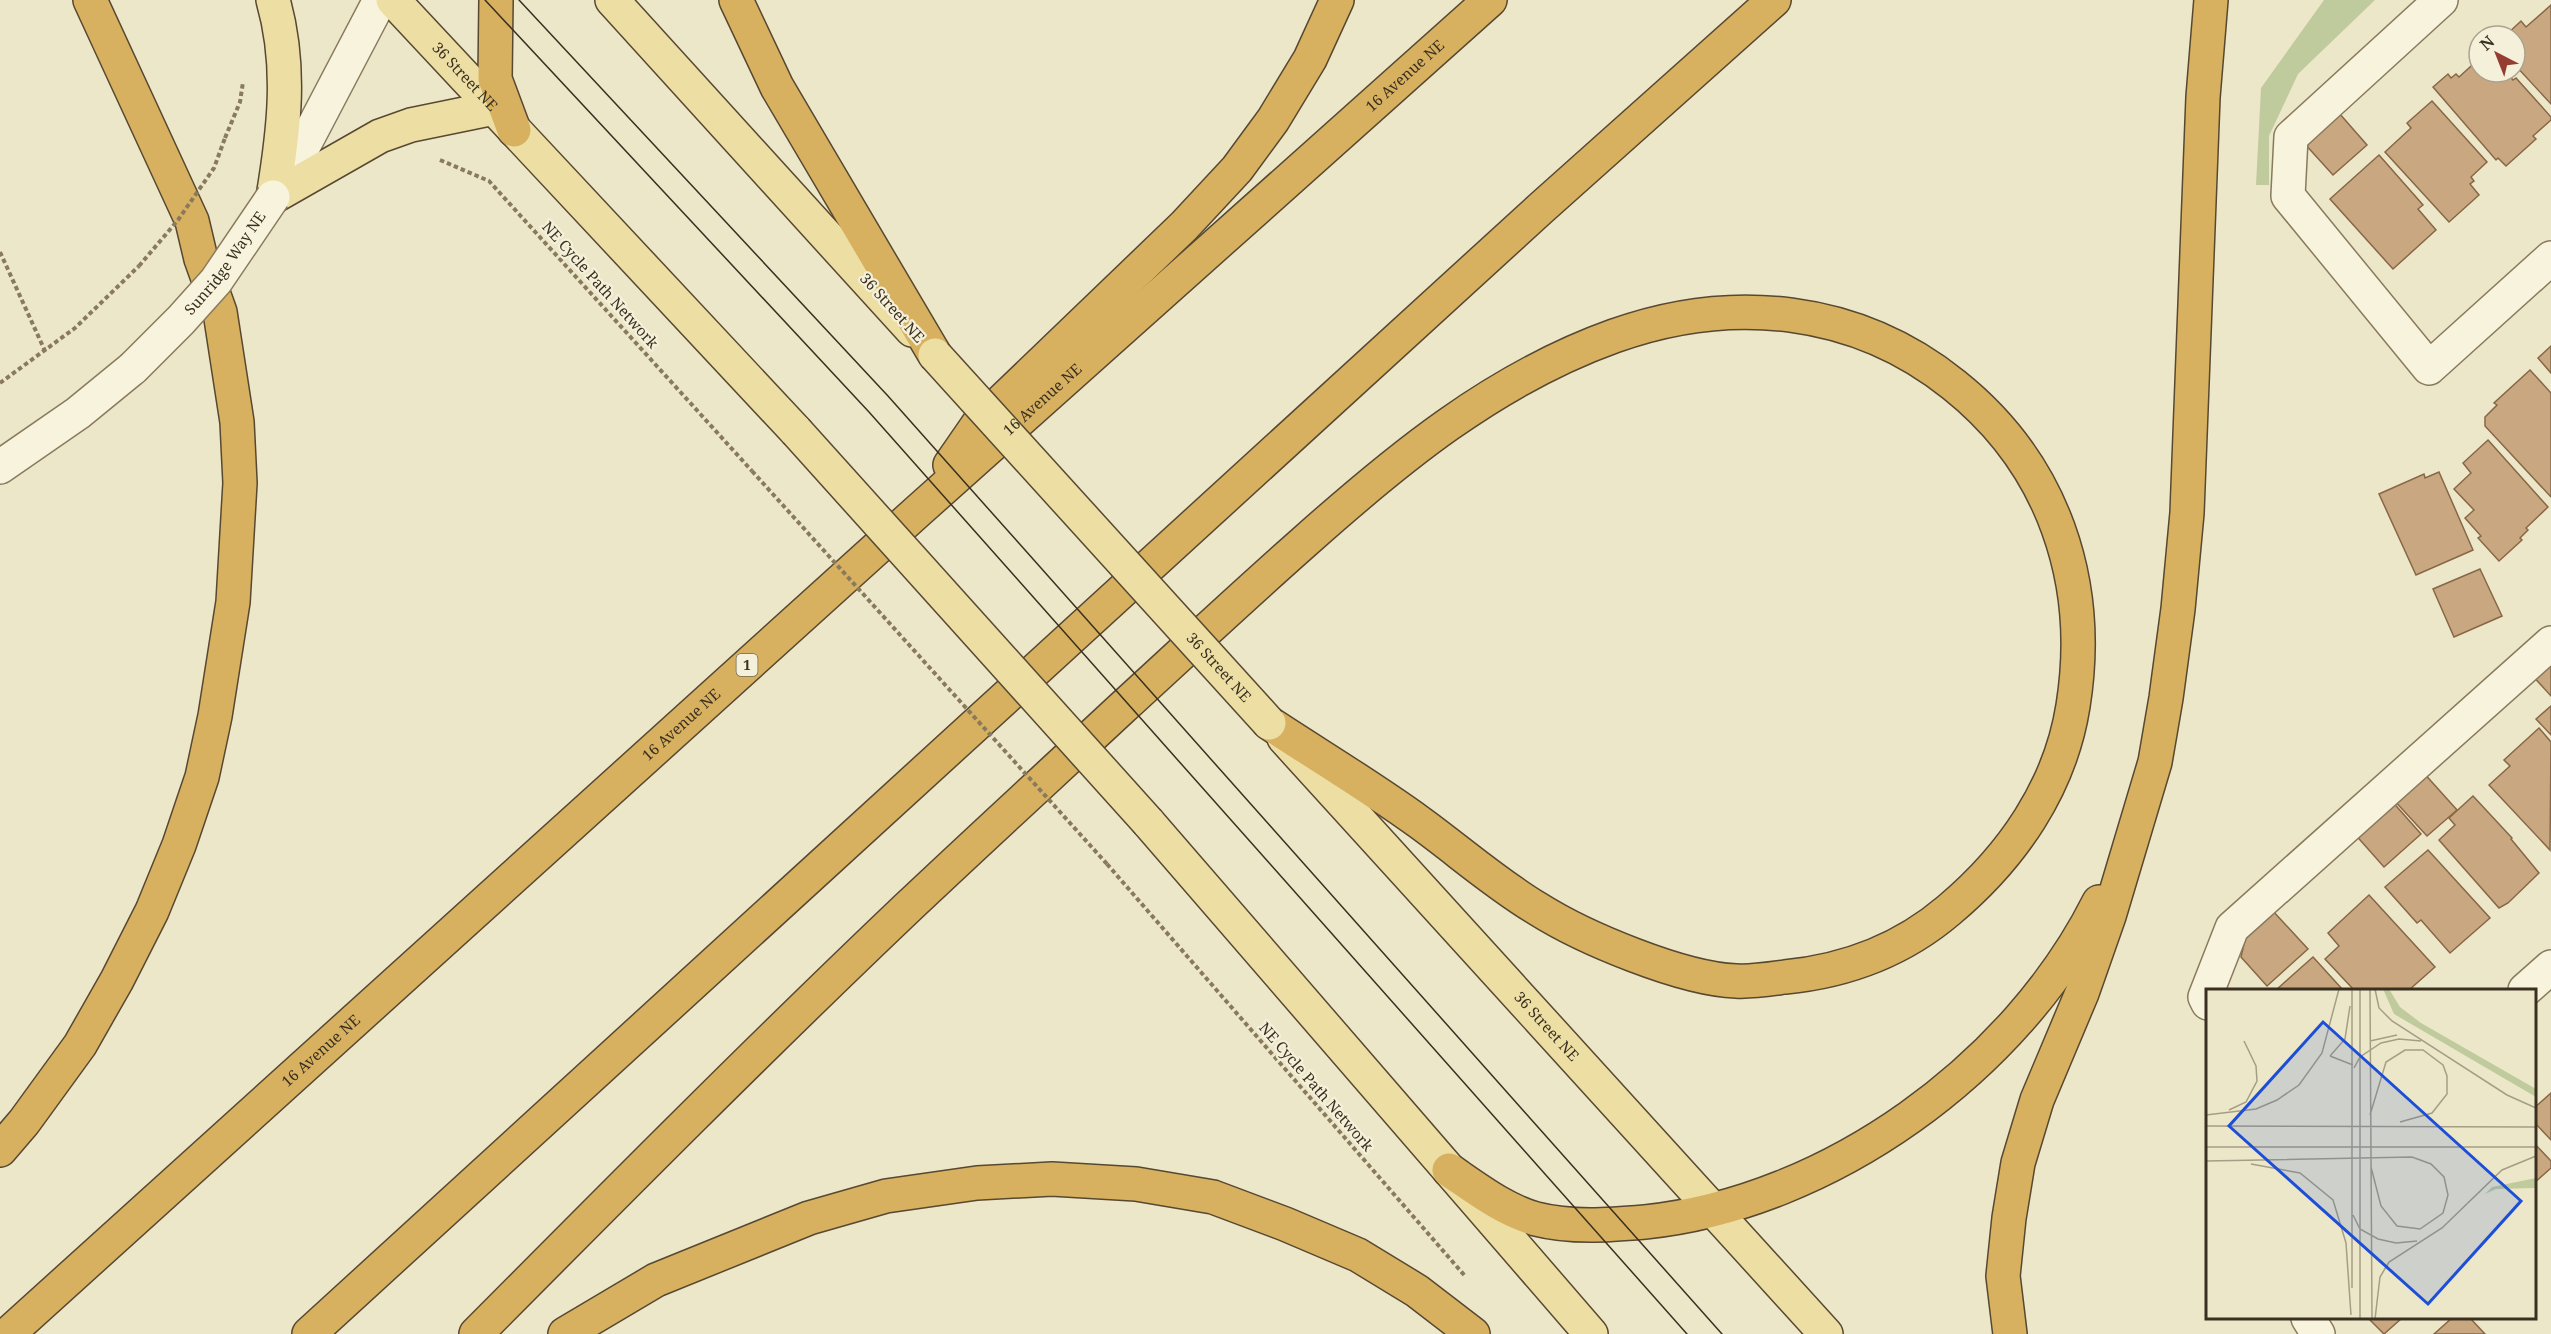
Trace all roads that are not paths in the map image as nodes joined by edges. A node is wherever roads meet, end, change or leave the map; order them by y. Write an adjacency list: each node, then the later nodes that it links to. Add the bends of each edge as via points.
1 (90, 0): 25 (highway, via 192,221 220,312 237,422 240,483 233,602 202,777 152,911 80,1045)
2 (273, 0): 14 (main road, via 280,22 285,95 284,132)
3 (380, 0): 14 (street, Sunridge Way NE)
4 (393, 0): 13 (main road, 36 Street NE)
5 (496, 0): 13 (highway, via 495,79)
6 (612, 0): 16 (main road, 36 Street NE)
7 (736, 0): 16 (highway, via 777,87)
8 (1337, 0): 18 (highway, via 1310,59 1237,169 1185,226 979,423)
9 (1490, 0): 18 (highway, 16 Avenue NE / 1)
10 (1774, 0): 30 (highway, via 1540,208)
11 (2211, 0): 21 (highway, via 2203,97 2186,524 2166,698 2155,762)
12 (2441, 0): 15 (street, via 2291,137 2288,196 2429,368)
13 (504, 119): 14 (main road, via 411,125 380,136); 26 (main road, 36 Street NE, bridge, via 796,431 1148,822)
14 (273, 197): 17 (street, Sunridge Way NE, bridge, via 216,281 181,321 133,368 78,413)
15 (2551, 258)
16 (935, 355): 20 (main road, 36 Street NE, bridge)
17 (0, 467)
18 (918, 511): 29 (highway, 16 Avenue NE / 1)
19 (2551, 643): 23 (street, via 2232,928)
20 (1269, 723): 27 (main road, 36 Street NE); 31 (highway, via 1415,819 1542,912 1592,936 1691,974 1737,981 1827,973 1877,957 1934,922 2012,848 2064,750 2074,701 2078,648 2074,585 2060,527 2036,479 2000,429 1957,387 1883,340 1851,327 1789,315 1731,311 1664,321 1614,336 1558,360 1498,390 1379,474 1252,588 908,908)
21 (2135, 828): 27 (highway, via 2088,924 2047,983 1977,1063 1931,1102 1837,1163 1780,1189); 36 (highway, via 2109,916 2037,1101 2018,1163 2003,1276)
22 (2551, 967): 24 (street)
23 (2208, 989)
24 (2526, 989)
25 (0, 1150)
26 (1449, 1170): 27 (highway, via 1498,1203 1536,1219 1589,1226 1665,1220); 34 (main road, 36 Street NE)
27 (1714, 1211): 35 (main road, 36 Street NE)
28 (2309, 1319): 37 (street)
29 (8, 1334)
30 (309, 1334)
31 (476, 1334)
32 (564, 1334): 33 (highway, via 656,1280 809,1218 885,1197 977,1183 1052,1179 1136,1184 1213,1197 1358,1255 1417,1290)
33 (1473, 1334)
34 (1591, 1334)
35 (1826, 1334)
36 (2010, 1334)
37 (2318, 1334)

